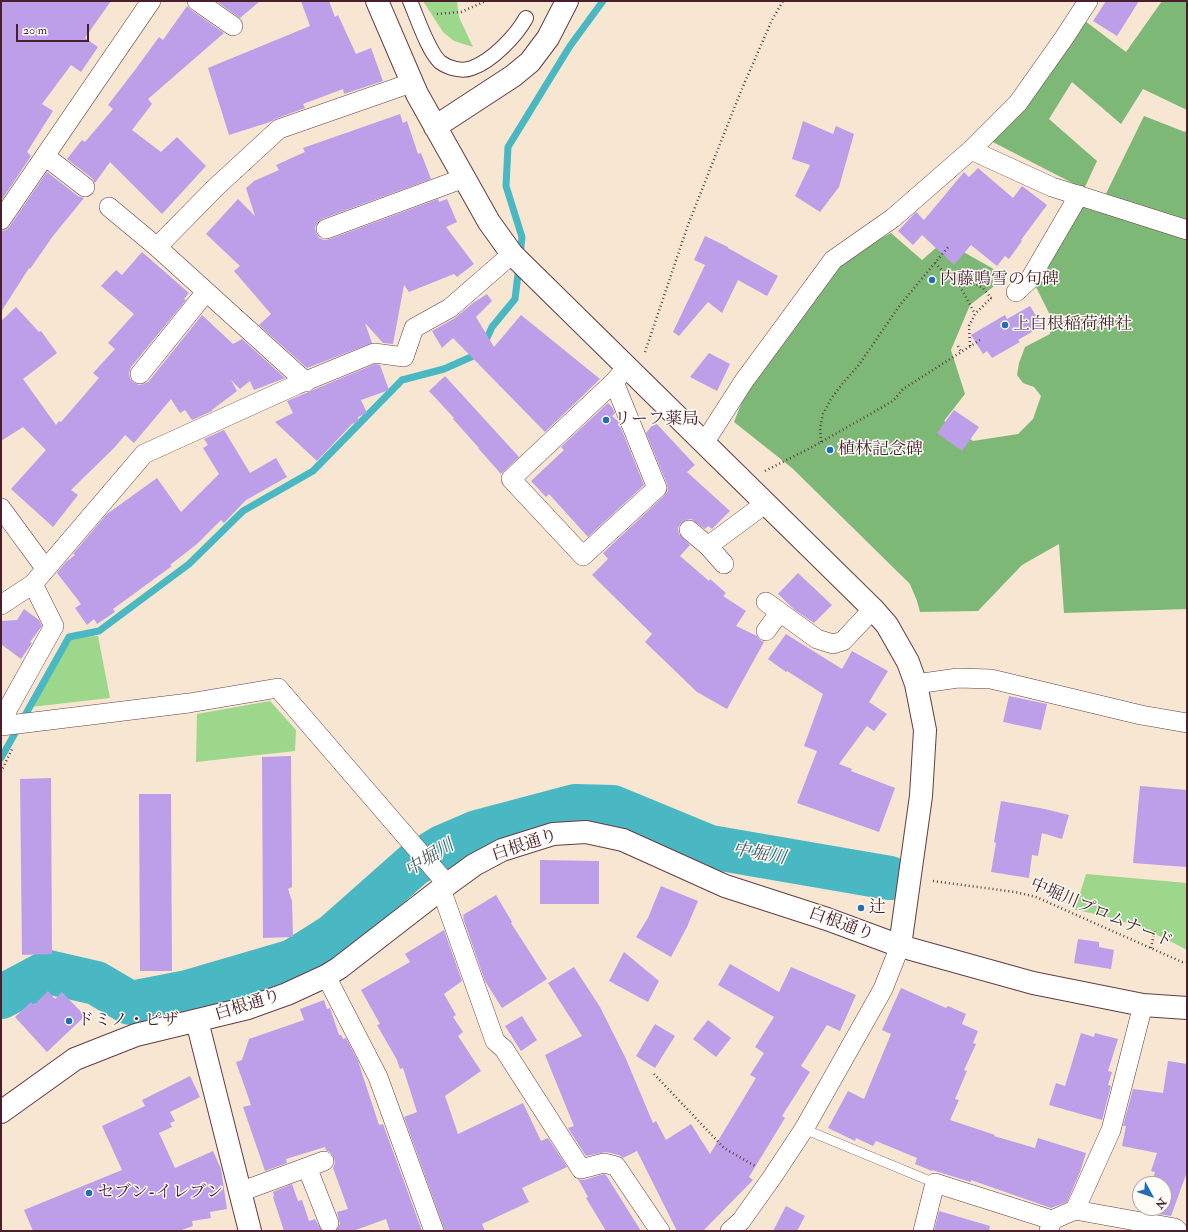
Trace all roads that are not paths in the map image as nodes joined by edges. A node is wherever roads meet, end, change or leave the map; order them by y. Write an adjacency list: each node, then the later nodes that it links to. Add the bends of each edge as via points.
1 (151, 1): 12 (street)
2 (197, 1): 8 (street)
3 (376, 1): 9 (street)
4 (410, 1): 7 (street, via 432,51 440,62 454,70 472,69 496,54)
5 (567, 1): 10 (street, via 548,38 530,62)
6 (1088, 1): 11 (street, via 1018,103)
7 (526, 18)
8 (233, 26)
9 (411, 83): 10 (street); 20 (street, via 279,129 216,187)
10 (435, 128): 13 (street)
11 (971, 150): 15 (street, via 1052,187); 27 (street, via 893,218 834,260 744,381)
12 (45, 156): 14 (street); 17 (street)
13 (464, 178): 18 (street); 21 (street, via 489,222)
14 (85, 187)
15 (1079, 195): 19 (street); 23 (street, via 1030,279)
16 (109, 207): 20 (street)
17 (1, 220)
18 (326, 229)
19 (1187, 230)
20 (157, 247): 22 (street)
21 (512, 254): 25 (street); 26 (street, via 450,308 414,328 404,357 374,353)
22 (206, 292): 24 (street); 26 (street)
23 (1016, 292)
24 (140, 374)
25 (626, 375): 25 (street, via 511,479 583,556 657,488); 27 (street)
26 (306, 382): 33 (street, via 144,454)
27 (704, 442): 28 (street)
28 (766, 503): 31 (street); 36 (street)
29 (1, 508): 33 (street)
30 (689, 530): 31 (street)
31 (708, 546): 32 (street)
32 (724, 564)
33 (45, 568): 34 (street)
34 (33, 584): 35 (street); 39 (street, via 54,626)
35 (1, 605)
36 (873, 609): 37 (street, via 843,641 833,644 817,639 773,607); 38 (street, via 898,643)
37 (766, 631)
38 (916, 684): 40 (street, via 958,678 991,679 1141,715); 43 (street, via 925,730 920,796)
39 (1, 721)
40 (1187, 723)
41 (1, 726): 42 (street, via 189,703 278,688)
42 (444, 886): 43 (street, 白根通り, via 474,865 502,850 553,834 586,832 623,840 725,886); 44 (street, 白根通り); 57 (street, via 495,1041 504,1049 581,1169 604,1163 616,1166)
43 (900, 946): 45 (street, 白根通り, via 1033,983); 49 (street, via 883,989)
44 (326, 976): 47 (street, 白根通り, via 287,994); 56 (street, via 378,1077)
45 (1143, 1004): 46 (street, 白根通り); 52 (street, via 1111,1130)
46 (1187, 1008)
47 (197, 1021): 48 (street, 白根通り, via 136,1035 75,1059); 51 (street)
48 (1, 1112)
49 (804, 1129): 50 (lane); 58 (street, via 741,1221)
50 (935, 1183): 54 (street); 59 (street)
51 (240, 1192): 53 (street, via 315,1164); 55 (street)
52 (1075, 1210): 54 (street); 60 (street, via 1175,1228)
53 (329, 1223)
54 (1050, 1225)
55 (250, 1231)
56 (434, 1231)
57 (660, 1231)
58 (730, 1231)
59 (923, 1231)
60 (1178, 1231)

